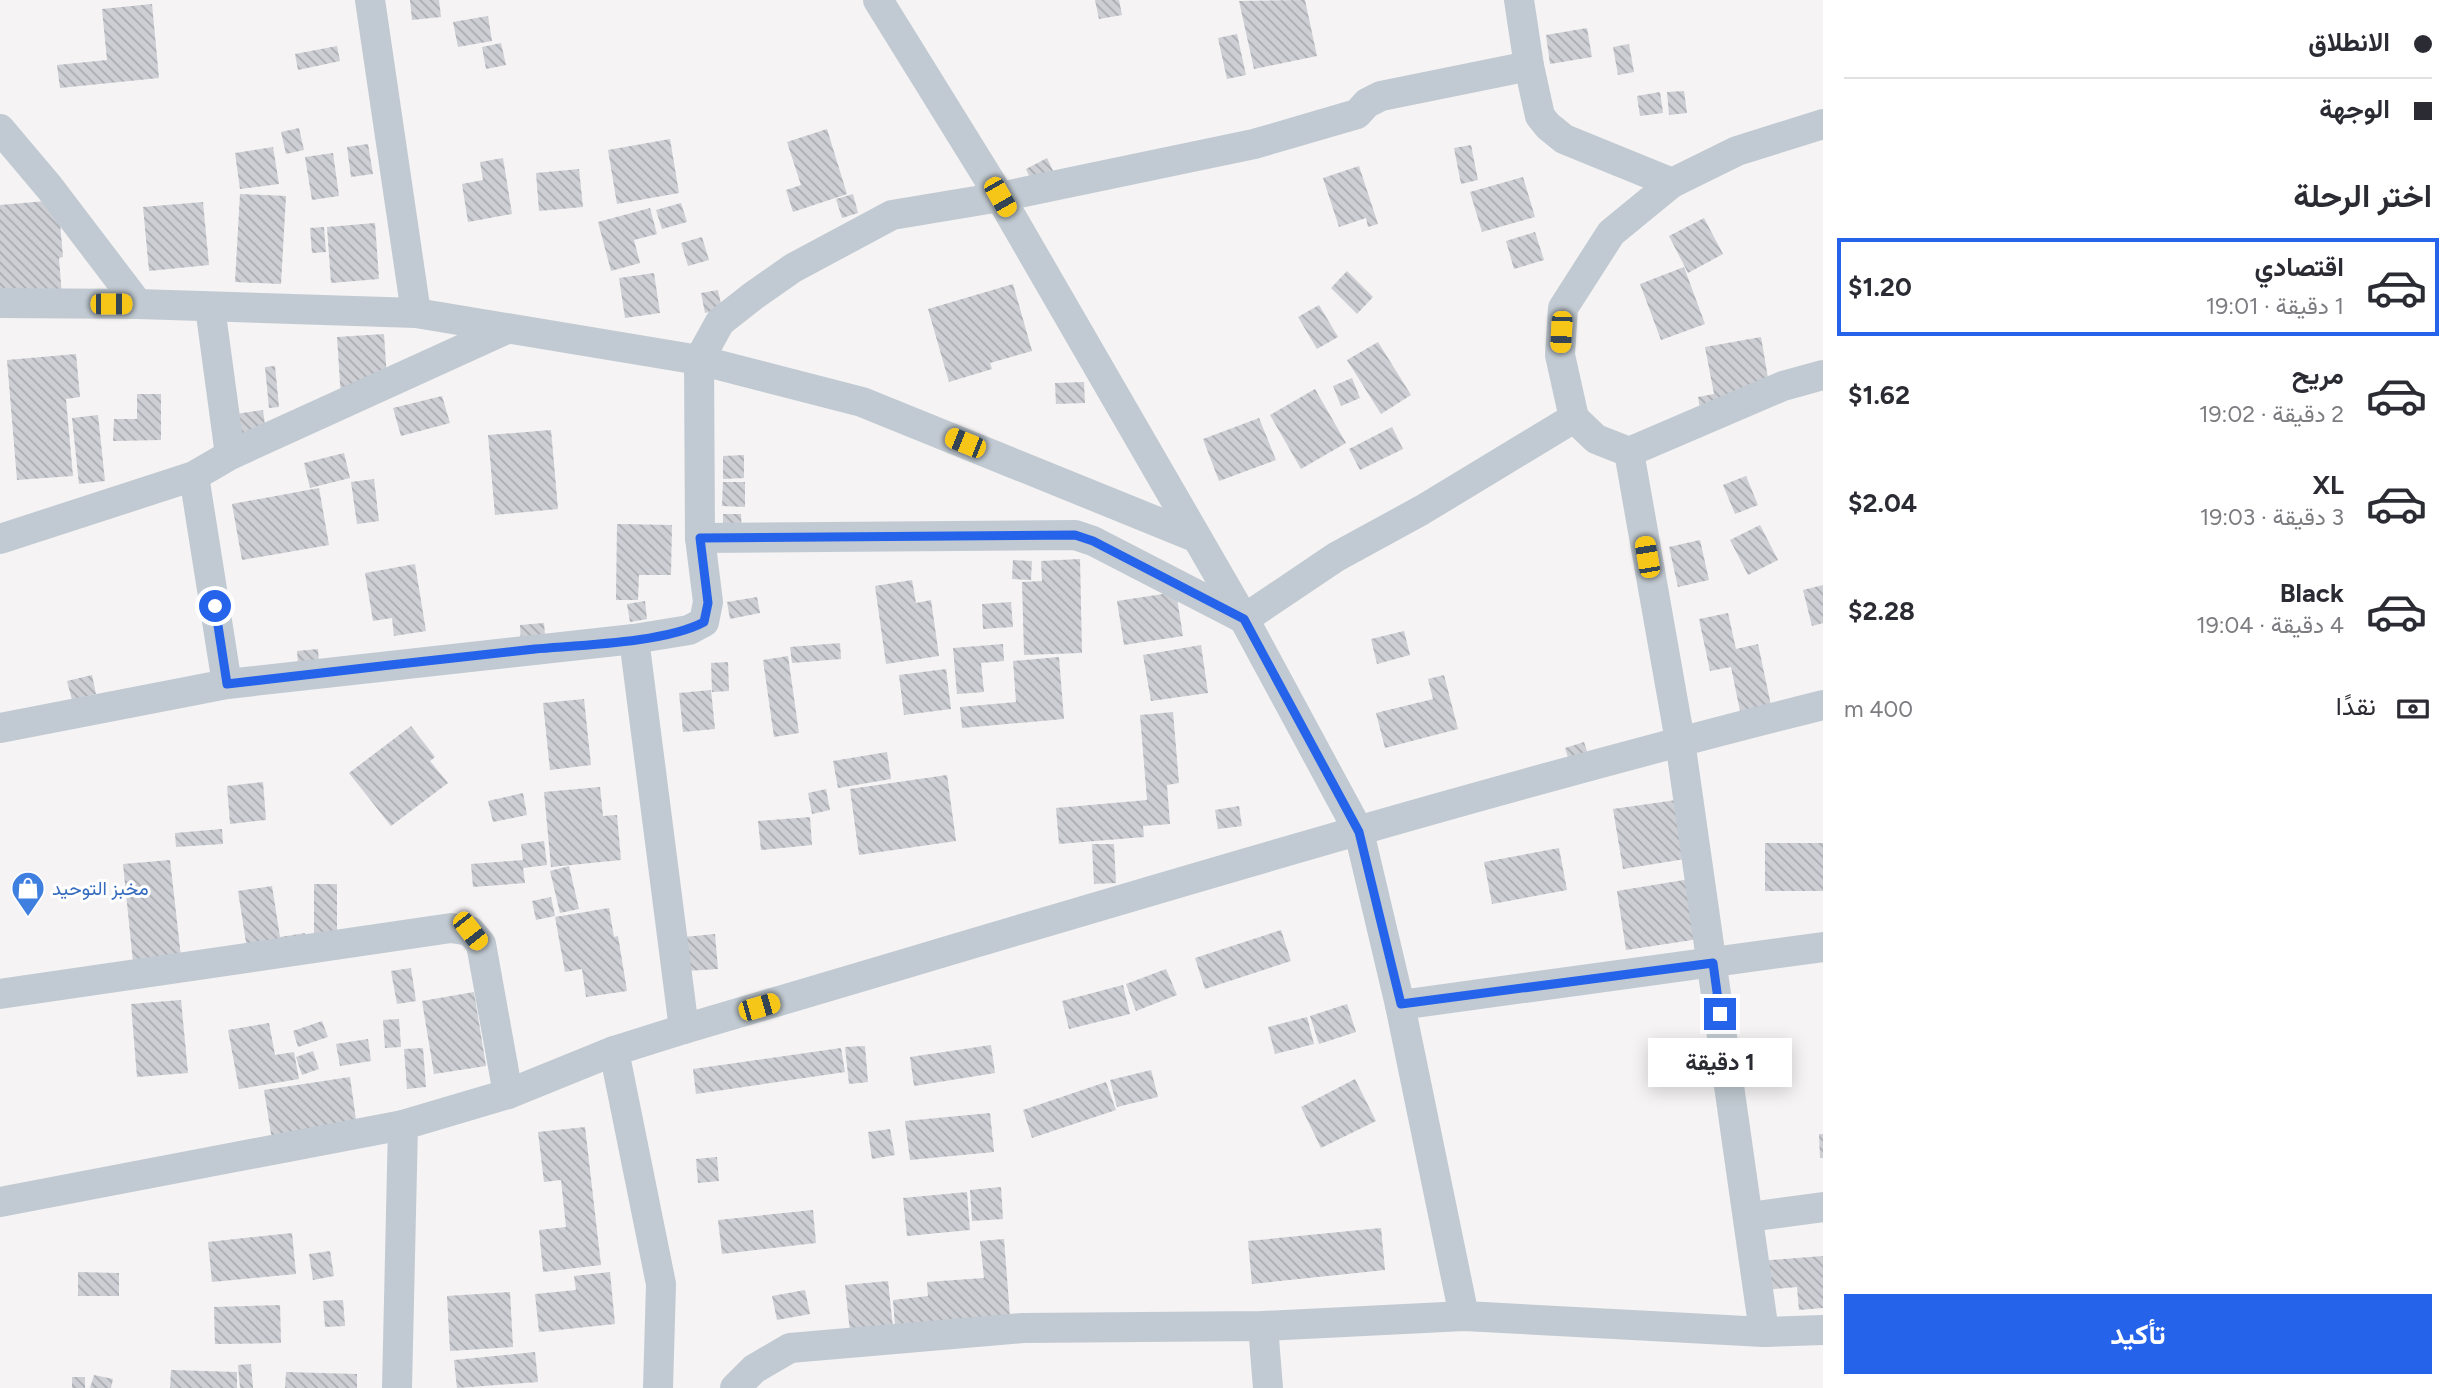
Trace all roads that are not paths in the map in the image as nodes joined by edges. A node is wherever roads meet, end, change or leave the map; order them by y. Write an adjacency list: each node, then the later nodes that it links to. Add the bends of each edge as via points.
1 (370, 0): 12 (street)
2 (878, 0): 8 (street)
3 (1519, 0): 4 (street)
4 (1529, 66): 7 (street, via 1540,116 1564,139); 8 (street, via 1381,96 1357,114 1254,144)
5 (1823, 124): 7 (street, via 1737,151)
6 (0, 129): 10 (street)
7 (1672, 183): 16 (street, via 1611,233 1563,308 1560,355)
8 (1000, 197): 14 (street, via 892,215 847,237 793,268 720,322); 20 (street)
9 (0, 303): 10 (street)
10 (138, 304): 11 (street)
11 (210, 307): 12 (street); 18 (street)
12 (416, 313): 13 (street)
13 (507, 329): 14 (street); 18 (street)
14 (699, 360): 20 (street, via 862,402); 21 (street)
15 (1823, 375): 17 (street, via 1783,386)
16 (1574, 418): 17 (street, via 1596,439); 23 (street, via 1336,557)
17 (1629, 452): 28 (street)
18 (230, 455): 19 (street)
19 (194, 476): 22 (street); 25 (street)
20 (1195, 537): 23 (street)
21 (700, 538): 23 (street, via 1075,535); 24 (street, via 708,603 704,622 689,630)
22 (0, 539)
23 (1244, 619): 29 (street)
24 (634, 639): 25 (street); 34 (street)
25 (227, 684): 27 (street)
26 (1823, 705): 28 (street)
27 (0, 728)
28 (1680, 741): 29 (street); 31 (street)
29 (1359, 832): 33 (street); 34 (street)
30 (1823, 947): 31 (street)
31 (1713, 963): 33 (street); 40 (street)
32 (0, 994): 36 (street, via 451,928 470,931 481,944)
33 (1401, 1004): 41 (street)
34 (684, 1029): 35 (street)
35 (614, 1051): 36 (street); 46 (street, via 660,1284)
36 (508, 1094): 37 (street)
37 (403, 1125): 38 (street); 45 (street)
38 (0, 1202)
39 (1823, 1207): 40 (street)
40 (1749, 1217): 44 (street)
41 (1464, 1316): 42 (street); 44 (street)
42 (1263, 1326): 47 (street, via 1023,1328 790,1348 754,1369); 48 (street)
43 (1823, 1330): 44 (street)
44 (1765, 1332)
45 (397, 1388)
46 (658, 1388)
47 (735, 1388)
48 (1268, 1388)

